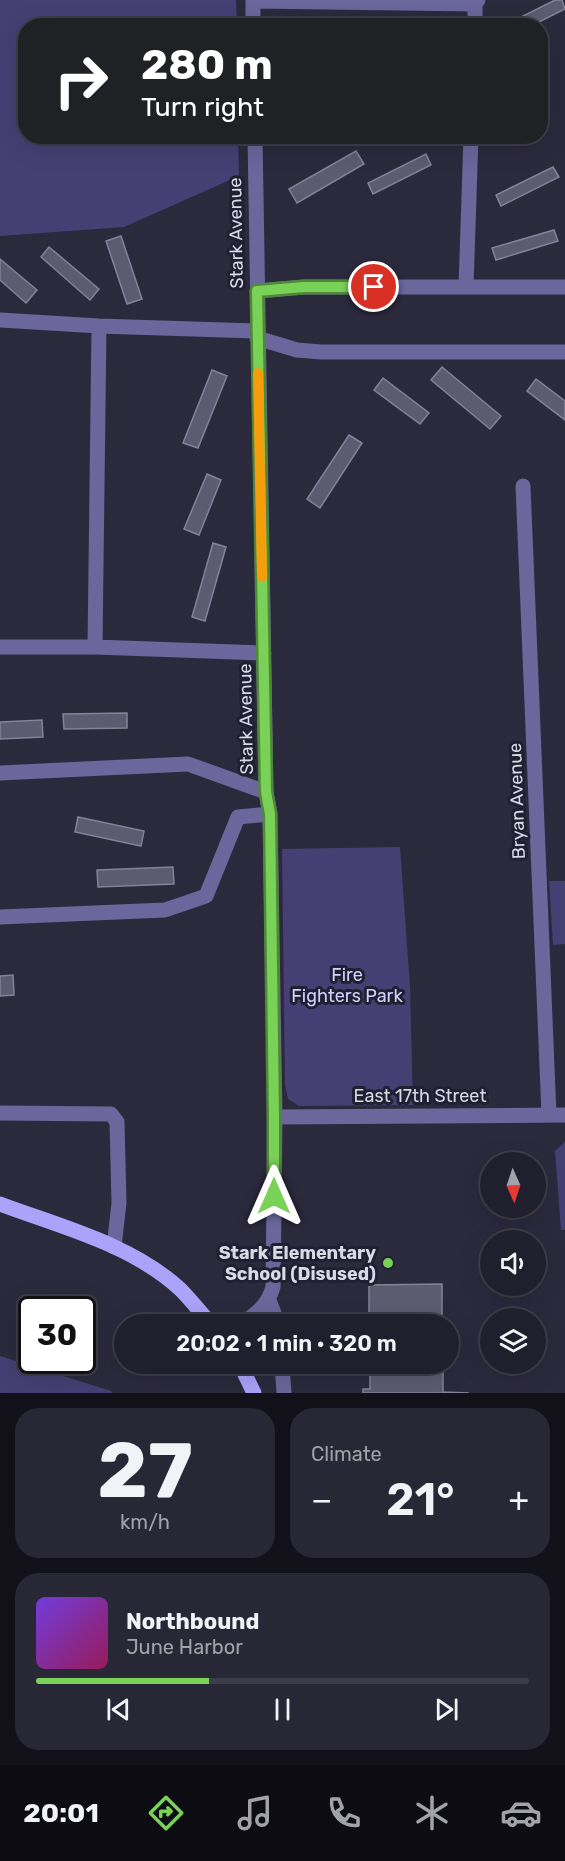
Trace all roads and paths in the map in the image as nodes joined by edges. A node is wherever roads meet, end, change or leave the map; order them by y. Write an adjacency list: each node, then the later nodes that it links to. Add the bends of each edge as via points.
1 (253, 0): 2 (street); 3 (street)
2 (477, 2): 4 (street)
3 (253, 18)
4 (476, 18)
5 (255, 144): 9 (street, Stark Avenue)
6 (471, 144): 7 (street)
7 (466, 287): 8 (street); 9 (street, via 304,287)
8 (565, 287)
9 (257, 291): 12 (street, Stark Avenue)
10 (0, 320): 11 (street)
11 (99, 326): 12 (street); 16 (street)
12 (257, 335): 13 (street, via 297,350 321,352); 17 (street, Stark Avenue)
13 (565, 352)
14 (523, 486): 23 (street, Bryan Avenue)
15 (0, 647): 16 (street)
16 (95, 647): 17 (street)
17 (264, 653): 19 (street, Stark Avenue)
18 (0, 773): 19 (street, via 188,764)
19 (266, 792): 20 (street, Stark Avenue)
20 (270, 814): 21 (street, via 238,817 206,896 165,910); 25 (street, Stark Avenue)
21 (0, 917)
22 (0, 1113): 27 (street, via 111,1114 117,1122 119,1203)
23 (549, 1115): 24 (street, East 17th Street); 25 (street, East 17th Street)
24 (565, 1115)
25 (274, 1117): 28 (street, Stark Avenue, via 273,1287)
26 (0, 1204): 27 (main road)
27 (114, 1246): 29 (main road, via 180,1289)
28 (269, 1300): 30 (street); 31 (street, Stark Avenue)
29 (202, 1314)
30 (257, 1314)
31 (274, 1314)
32 (245, 1374): 34 (main road)
33 (283, 1374): 35 (street)
34 (254, 1393)
35 (284, 1393)

